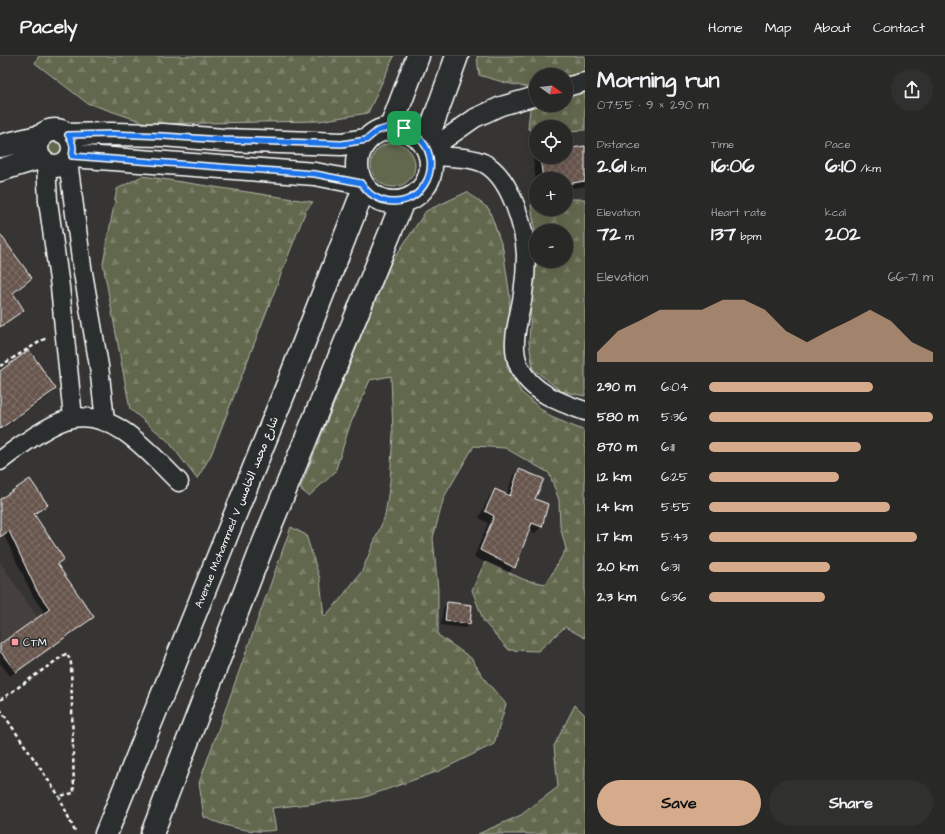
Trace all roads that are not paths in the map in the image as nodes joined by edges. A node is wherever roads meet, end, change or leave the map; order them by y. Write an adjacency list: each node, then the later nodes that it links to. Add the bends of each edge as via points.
1 (418, 56): 6 (main road)
2 (457, 56): 11 (main road)
3 (585, 82): 4 (street)
4 (573, 85)
5 (529, 98): 11 (street, via 501,106 474,118)
6 (391, 127): 9 (main road, via 377,131); 11 (main road, via 404,128 416,135)
7 (68, 135): 8 (main road, via 54,130); 9 (main road, via 111,134 342,144); 12 (main road, via 74,149)
8 (42, 136): 10 (main road); 13 (main road, via 37,150)
9 (366, 140): 15 (main road, via 358,153 356,168)
10 (0, 146)
11 (428, 150): 16 (main road, via 431,170 426,184 416,195); 17 (street, via 480,162 488,165 500,177 519,216 526,254 515,344 519,367 534,386 568,406)
12 (70, 159): 13 (main road, via 58,167); 15 (main road, via 315,174); 19 (street, via 82,267 99,366)
13 (43, 161): 14 (main road); 18 (street)
14 (0, 170)
15 (362, 186): 16 (main road, via 375,198 389,202); 22 (main road, Avenue Mohammed V شارع محمد الخامس, via 289,381)
16 (404, 201): 23 (main road, via 264,542)
17 (585, 412)
18 (73, 418): 19 (street); 20 (street, via 25,442)
19 (105, 421): 21 (street, via 138,441)
20 (0, 461)
21 (179, 482)
22 (106, 834)
23 (152, 834)

